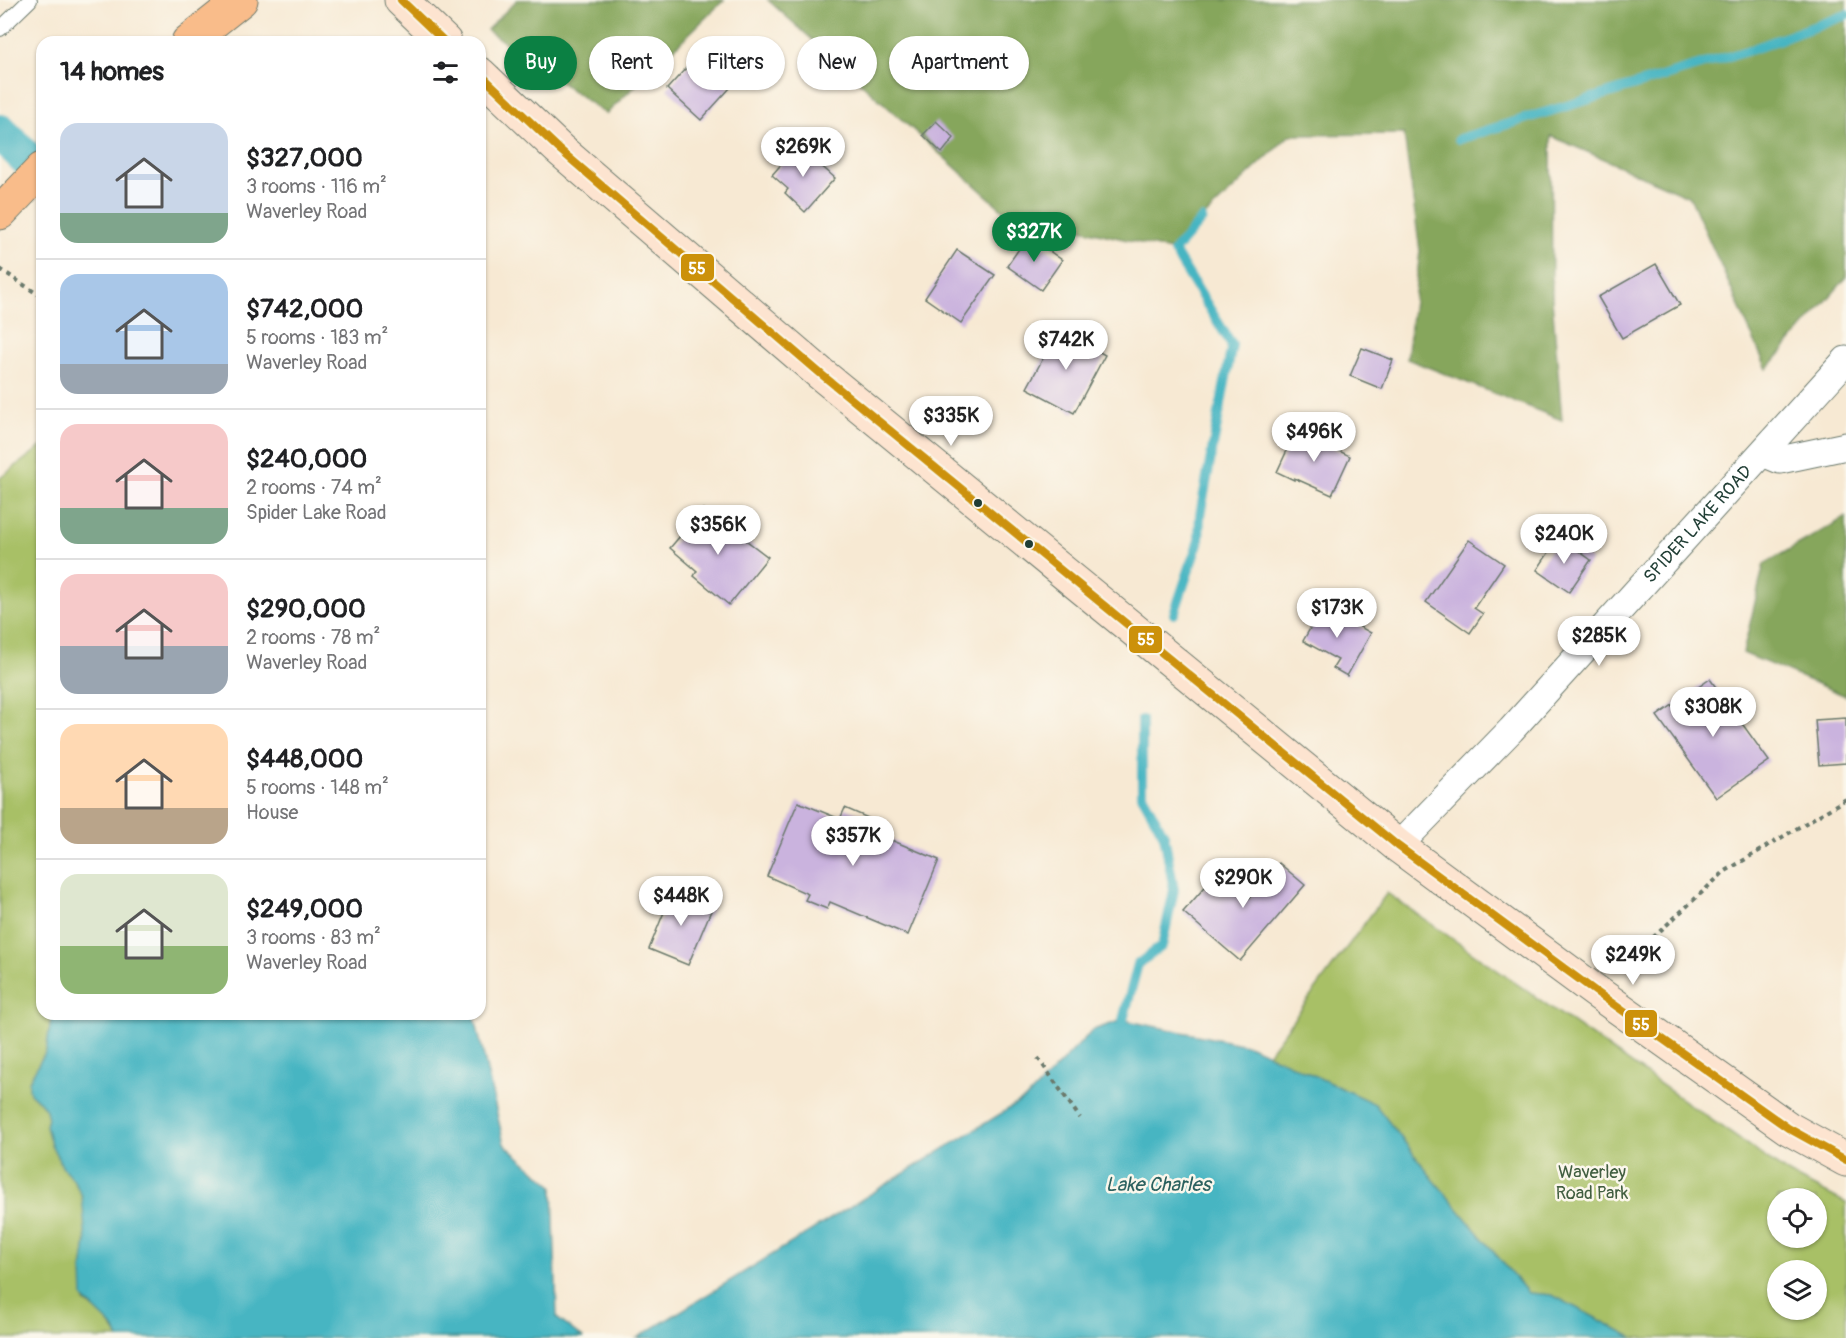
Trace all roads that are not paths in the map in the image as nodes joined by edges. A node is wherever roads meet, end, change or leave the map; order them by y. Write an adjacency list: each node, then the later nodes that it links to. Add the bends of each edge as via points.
1 (30, 0): 4 (lane)
2 (241, 0): 5 (highway)
3 (401, 0): 6 (main road)
4 (0, 29)
5 (196, 36)
6 (440, 36)
7 (486, 81): 13 (main road, via 559,149 821,374)
8 (36, 175): 9 (highway)
9 (0, 213)
10 (1846, 360): 12 (street, SPIDER LAKE ROAD)
11 (1846, 446): 12 (street, via 1780,460)
12 (1763, 453): 13 (street, SPIDER LAKE ROAD, via 1511,730)
13 (1398, 846): 14 (main road, via 1788,1128)
14 (1846, 1160)

